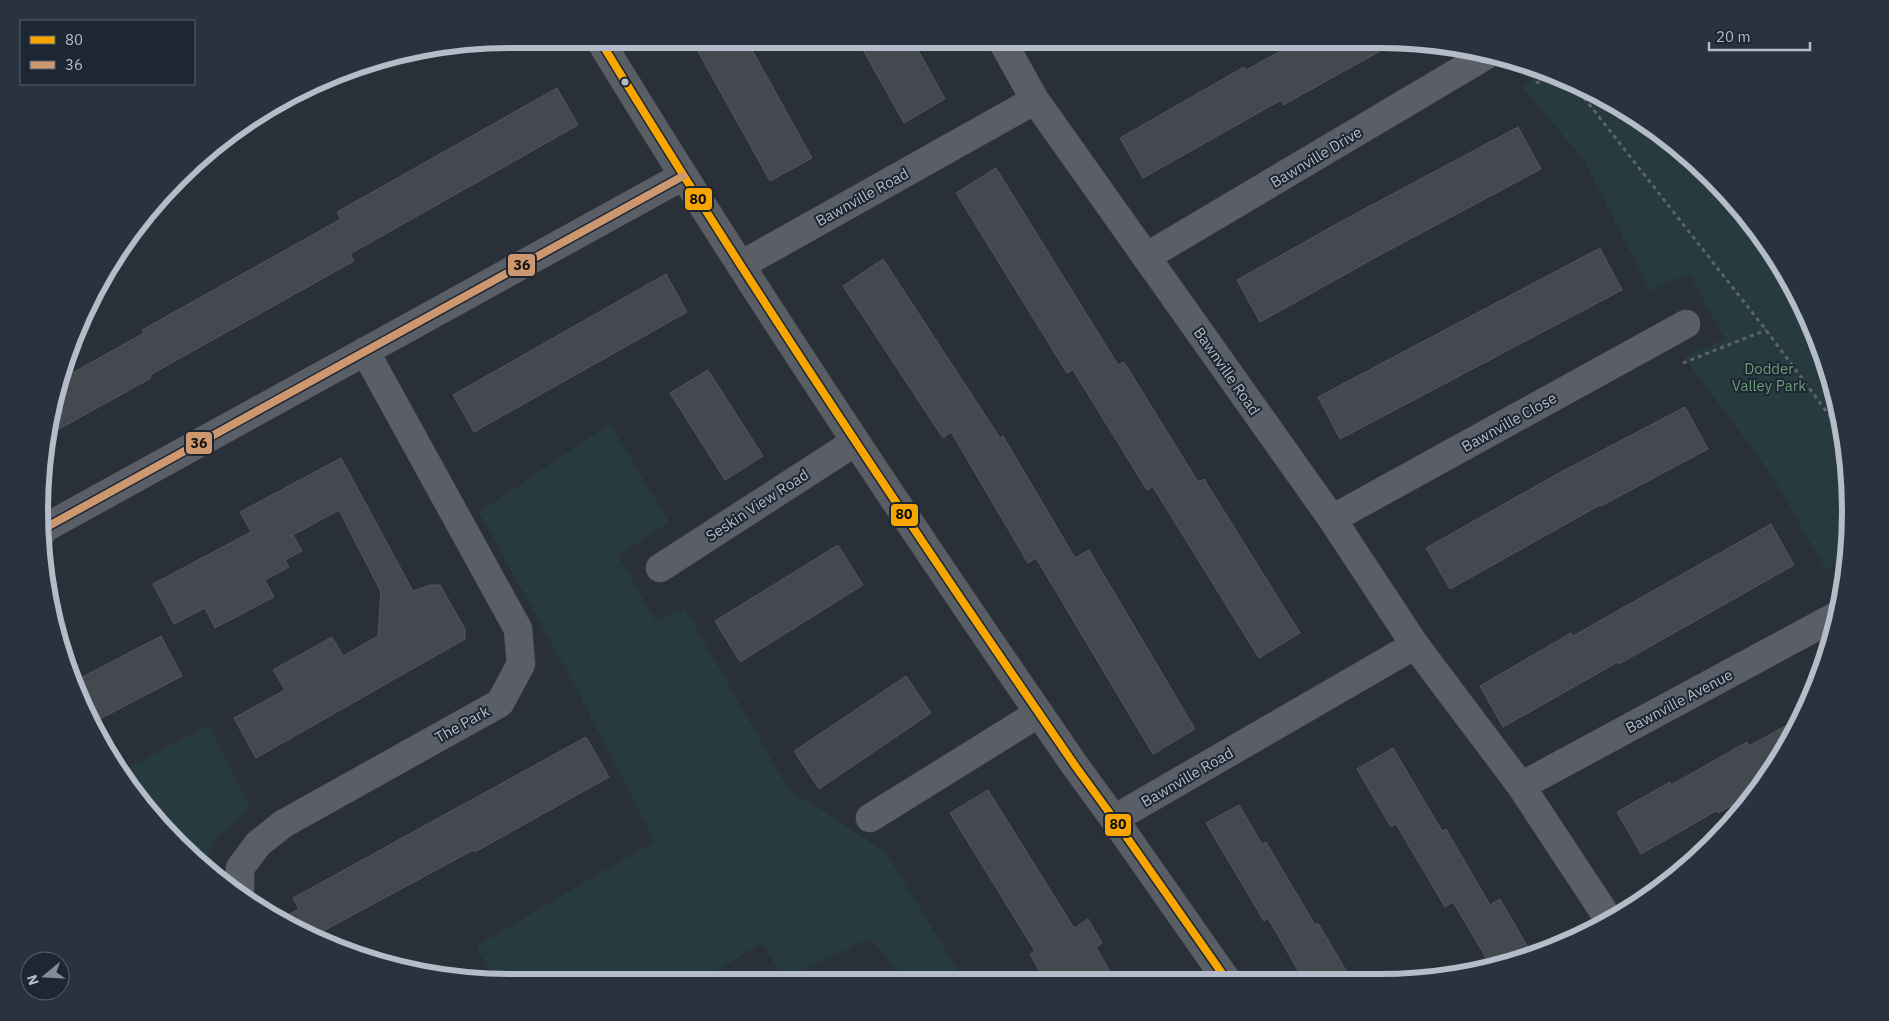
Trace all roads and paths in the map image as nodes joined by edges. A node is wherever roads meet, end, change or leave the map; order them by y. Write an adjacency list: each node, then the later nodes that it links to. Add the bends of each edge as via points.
1 (605, 48): 8 (street)
2 (1006, 48): 7 (street, Bawnville Road)
3 (1480, 59): 9 (street, Bawnville Drive)
4 (1545, 79): 5 (path)
5 (1536, 83)
6 (1581, 94): 12 (path)
7 (1035, 100): 9 (street, Bawnville Road); 10 (street, Bawnville Road)
8 (683, 176): 10 (street); 13 (street)
9 (1146, 257): 17 (street, Bawnville Road)
10 (741, 265): 16 (street)
11 (1686, 324): 17 (street, Bawnville Close)
12 (1766, 330): 14 (path); 15 (path)
13 (365, 351): 18 (street); 26 (street, The Park, via 518,629 521,664 500,703 283,824 258,844 240,868)
14 (1678, 365)
15 (1833, 420)
16 (854, 442): 19 (street, Seskin View Road); 22 (street)
17 (1332, 519): 21 (street, Bawnville Road)
18 (48, 526)
19 (660, 568)
20 (1828, 620): 23 (street, Bawnville Avenue)
21 (1415, 644): 23 (street, Bawnville Road); 25 (street, Bawnville Road)
22 (1039, 713): 24 (street); 25 (street)
23 (1522, 786): 27 (street, Bawnville Road)
24 (870, 818)
25 (1114, 819): 28 (street)
26 (240, 886)
27 (1602, 909)
28 (1222, 974)

